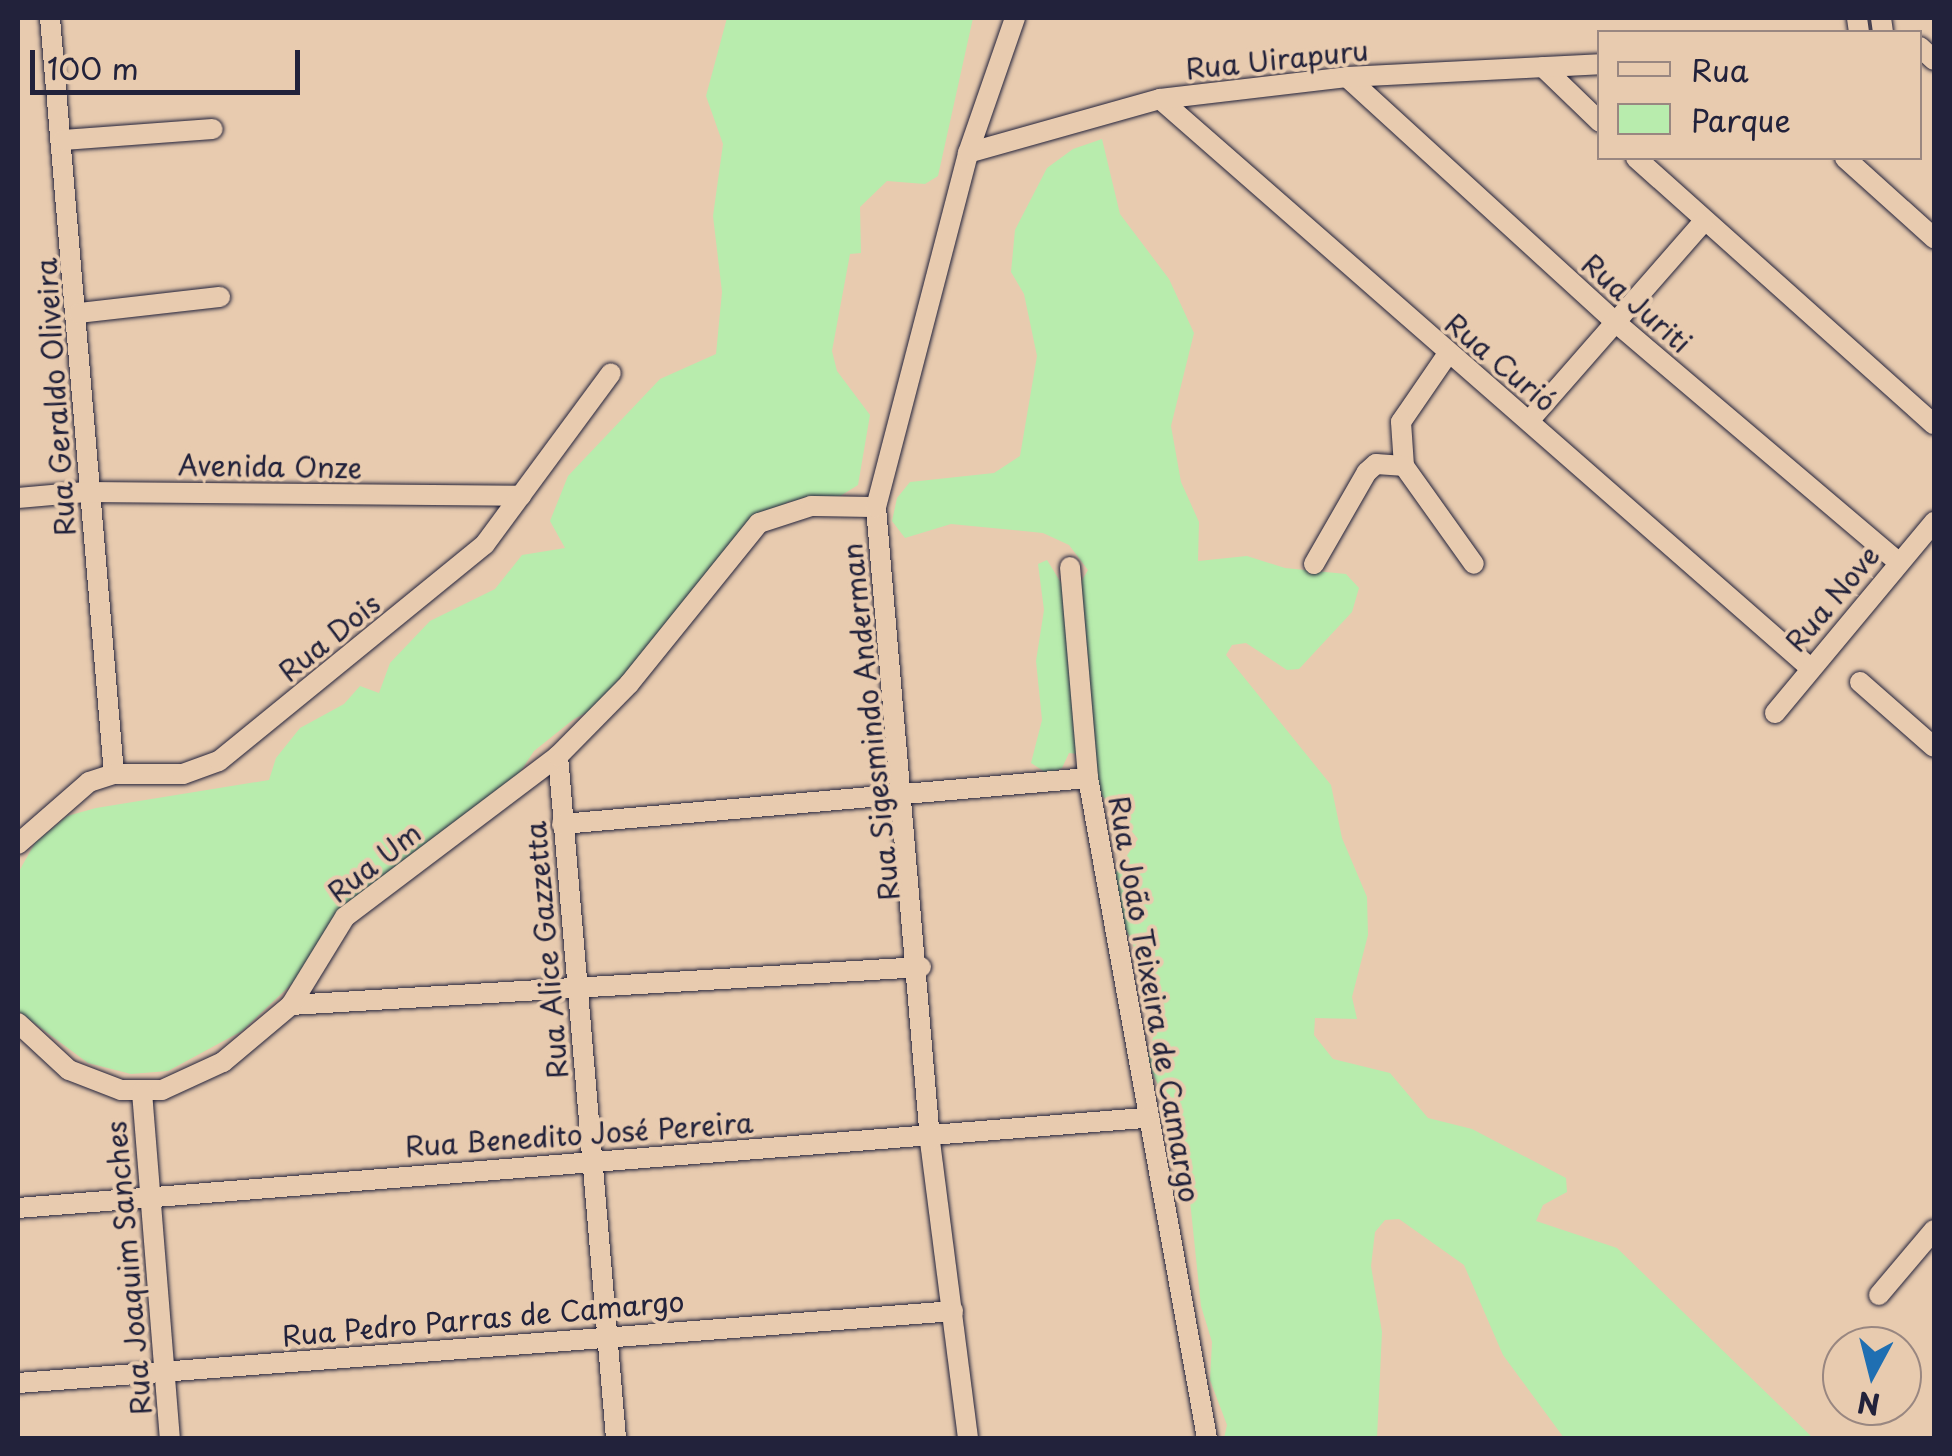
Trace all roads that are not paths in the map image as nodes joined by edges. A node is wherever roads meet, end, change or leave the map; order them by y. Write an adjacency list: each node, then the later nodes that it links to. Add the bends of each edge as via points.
1 (50, 18): 9 (street, Rua Geraldo Oliveira)
2 (1015, 18): 10 (street, Rua Sigesmindo Anderman)
3 (1597, 64): 4 (street, Rua Uirapuru)
4 (1543, 68): 5 (street, Rua Uirapuru); 7 (street)
5 (1348, 77): 6 (street, Rua Uirapuru); 17 (street, Rua Juriti)
6 (1160, 99): 10 (street, Rua Uirapuru); 18 (street, Rua Curió)
7 (1597, 119)
8 (213, 129): 9 (street)
9 (63, 140): 16 (street, Rua Geraldo Oliveira)
10 (968, 153): 26 (street, Rua Sigesmindo Anderman)
11 (1638, 160): 13 (street)
12 (1847, 160): 14 (street)
13 (1703, 222): 17 (street); 21 (street)
14 (1934, 238)
15 (220, 297): 16 (street)
16 (79, 312): 23 (street, Rua Geraldo Oliveira)
17 (1614, 321): 20 (street); 28 (street, Rua Juriti)
18 (1447, 355): 20 (street, Rua Curió); 22 (street, via 1401,422)
19 (611, 374): 24 (street, Rua Dois)
20 (1529, 421): 32 (street, Rua Curió)
21 (1934, 424)
22 (1404, 466): 29 (street, via 1376,464 1367,472); 30 (street)
23 (86, 492): 24 (street, Avenida Onze); 25 (street, Avenida Onze); 37 (street, Rua Geraldo Oliveira)
24 (521, 496): 37 (street, Rua Dois, via 462,565 218,761 183,774)
25 (18, 498)
26 (876, 507): 36 (street, Rua Um, via 811,506 758,523 629,684); 39 (street, Rua Sigesmindo Anderman)
27 (1934, 522): 28 (street, Rua Nove)
28 (1898, 562): 32 (street, Rua Nove)
29 (1314, 564)
30 (1474, 564)
31 (1070, 567): 38 (street, Rua João Teixeira de Camargo)
32 (1808, 666): 34 (street, Rua Nove)
33 (1860, 682): 35 (street)
34 (1776, 712)
35 (1934, 747)
36 (558, 756): 40 (street, Rua Alice Gazzetta); 44 (street, Rua Um, via 346,916)
37 (114, 774): 41 (street, Rua Dois, via 66,797)
38 (1088, 778): 39 (street); 47 (street, Rua João Teixeira de Camargo)
39 (906, 794): 40 (street); 42 (street, Rua Sigesmindo Anderman)
40 (562, 824): 43 (street, Rua Alice Gazzetta)
41 (18, 844)
42 (920, 968): 43 (street); 48 (street, Rua Sigesmindo Anderman)
43 (575, 988): 44 (street); 49 (street, Rua Alice Gazzetta)
44 (291, 1005): 46 (street, Rua Um, via 223,1062 182,1084)
45 (20, 1029): 46 (street, Rua Um, via 102,1085)
46 (142, 1092): 50 (street, Rua Joaquim Sanches)
47 (1144, 1118): 48 (street, Rua Benedito José Pereira); 61 (street, Rua João Teixeira de Camargo)
48 (930, 1140): 49 (street, Rua Benedito José Pereira); 54 (street, Rua Sigesmindo Anderman)
49 (593, 1158): 50 (street, Rua Benedito José Pereira); 55 (street, Rua Alice Gazzetta)
50 (148, 1198): 51 (street, Rua Benedito José Pereira); 56 (street, Rua Joaquim Sanches)
51 (18, 1208)
52 (1934, 1230): 53 (street)
53 (1878, 1295)
54 (953, 1311): 55 (street, Rua Pedro Parras de Camargo); 60 (street, Rua Sigesmindo Anderman)
55 (607, 1334): 56 (street, Rua Pedro Parras de Camargo); 59 (street, Rua Alice Gazzetta)
56 (164, 1371): 57 (street, Rua Pedro Parras de Camargo); 58 (street, Rua Joaquim Sanches)
57 (18, 1383)
58 (170, 1438)
59 (616, 1438)
60 (968, 1438)
61 (1207, 1438)

